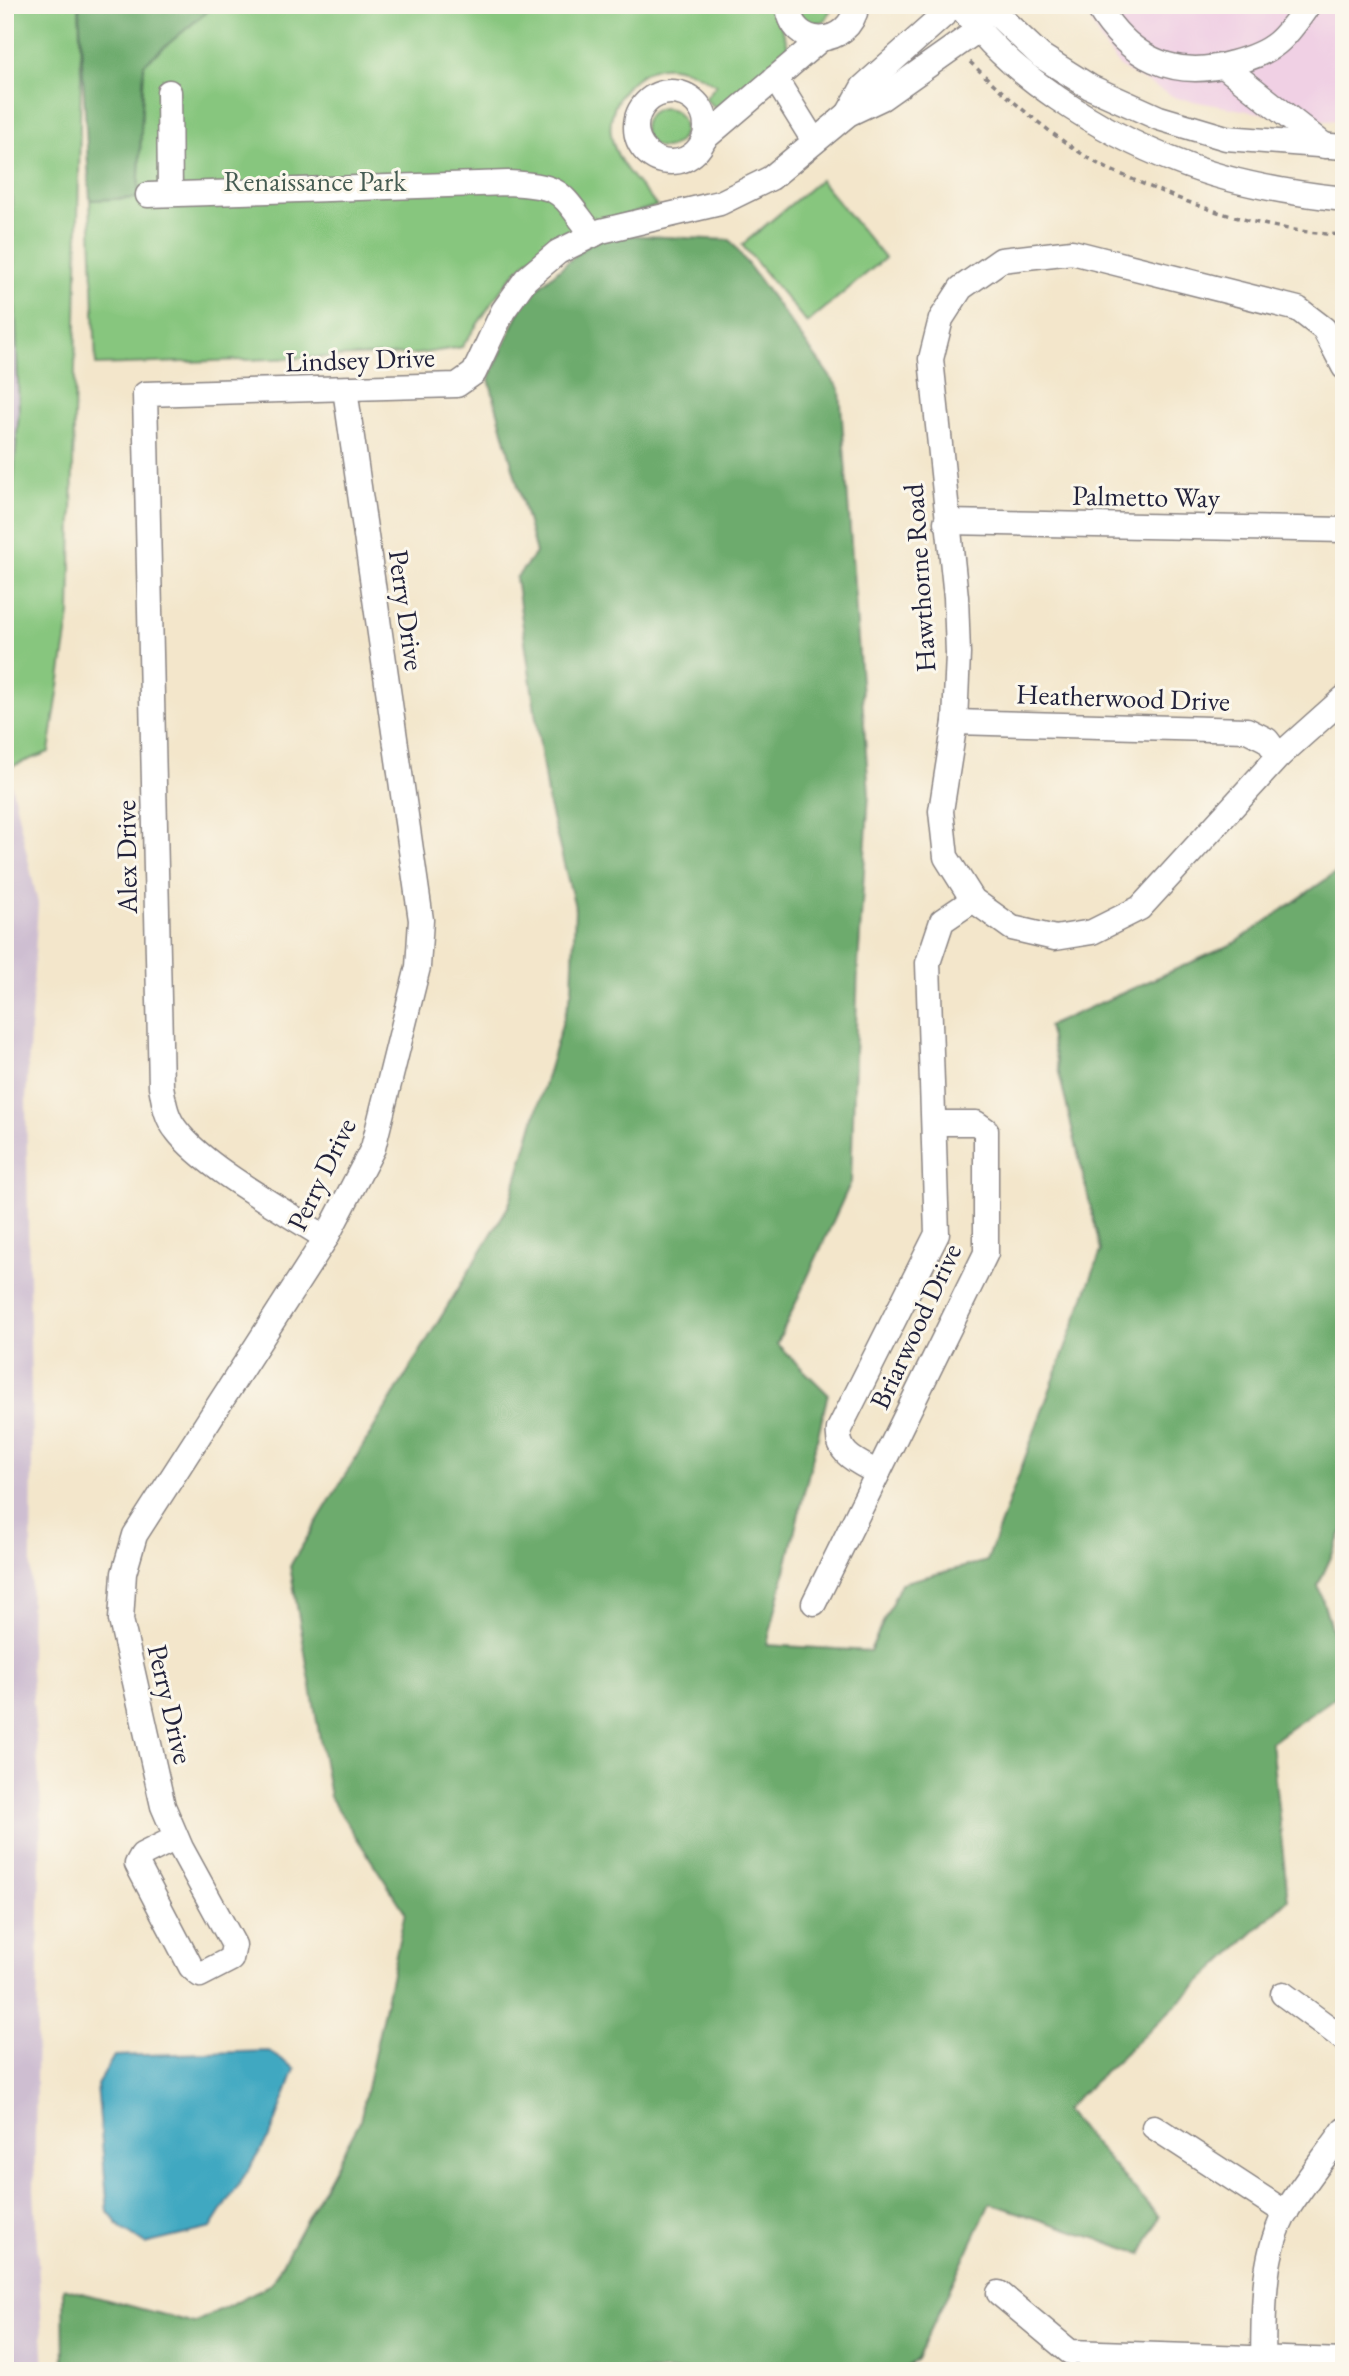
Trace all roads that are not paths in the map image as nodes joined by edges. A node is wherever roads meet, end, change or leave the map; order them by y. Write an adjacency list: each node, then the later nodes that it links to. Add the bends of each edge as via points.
1 (788, 5): 7 (street, via 798,30)
2 (857, 5): 7 (street, via 842,33)
3 (958, 5): 6 (street); 11 (street, Lindsey Drive, via 863,87)
4 (1097, 5): 8 (street, via 1123,42 1151,60 1194,70)
5 (1308, 5): 8 (street, via 1277,43)
6 (981, 13): 11 (street, Lindsey Drive, via 963,41 881,98); 14 (street, via 1090,87 1158,118 1226,138); 15 (street, via 1024,74 1098,123 1178,163 1285,193)
7 (821, 39): 9 (street)
8 (1224, 66): 14 (street)
9 (775, 78): 12 (street); 13 (street)
10 (169, 92): 16 (street, via 159,195 543,185 557,190)
11 (848, 114): 13 (street, Lindsey Drive)
12 (704, 139)
13 (814, 141): 16 (street, Lindsey Drive, via 771,178 720,203)
14 (1334, 147)
15 (1344, 199)
16 (593, 235): 18 (street, Lindsey Drive, via 558,251 526,279 503,311 474,373 457,385)
17 (1344, 367): 20 (street, Hawthorne Road, via 1324,329 1298,309 1072,252 1001,260 961,288 941,319 931,359)
18 (345, 389): 19 (street, Lindsey Drive); 27 (street, Perry Drive, via 421,920 418,967 373,1148)
19 (145, 394): 27 (street, Alex Drive, via 165,1110 175,1130 194,1150)
20 (946, 522): 21 (street, Palmetto Way); 23 (street, Hawthorne Road, via 956,597)
21 (1344, 530)
22 (1344, 698): 24 (street, Hawthorne Road)
23 (955, 722): 24 (street, Heatherwood Drive, via 1247,730 1267,740); 25 (street, Hawthorne Road, via 941,811 946,857)
24 (1279, 756): 25 (street, Hawthorne Road, via 1140,908 1092,932 1055,938 1012,928)
25 (973, 900): 26 (street, Briarwood Drive, via 942,921 928,963)
26 (934, 1123): 28 (street, Briarwood Drive, via 937,1234 839,1429 842,1450); 28 (street, Briarwood Drive, via 976,1123 986,1130 986,1253)
27 (326, 1238): 30 (street, Perry Drive, via 135,1535 124,1573 121,1620 163,1805)
28 (878, 1473): 29 (street, Briarwood Drive)
29 (814, 1603)
30 (178, 1843): 30 (street, Perry Drive, via 234,1945 231,1959 200,1975 191,1967 136,1864 142,1855)
31 (1283, 1994): 32 (street)
32 (1344, 2039)
33 (1154, 2127): 35 (street)
34 (1343, 2135): 35 (street)
35 (1286, 2213): 38 (street, via 1267,2269)
36 (999, 2293): 38 (street, via 1070,2352)
37 (1344, 2361): 38 (street)
38 (1263, 2363)

